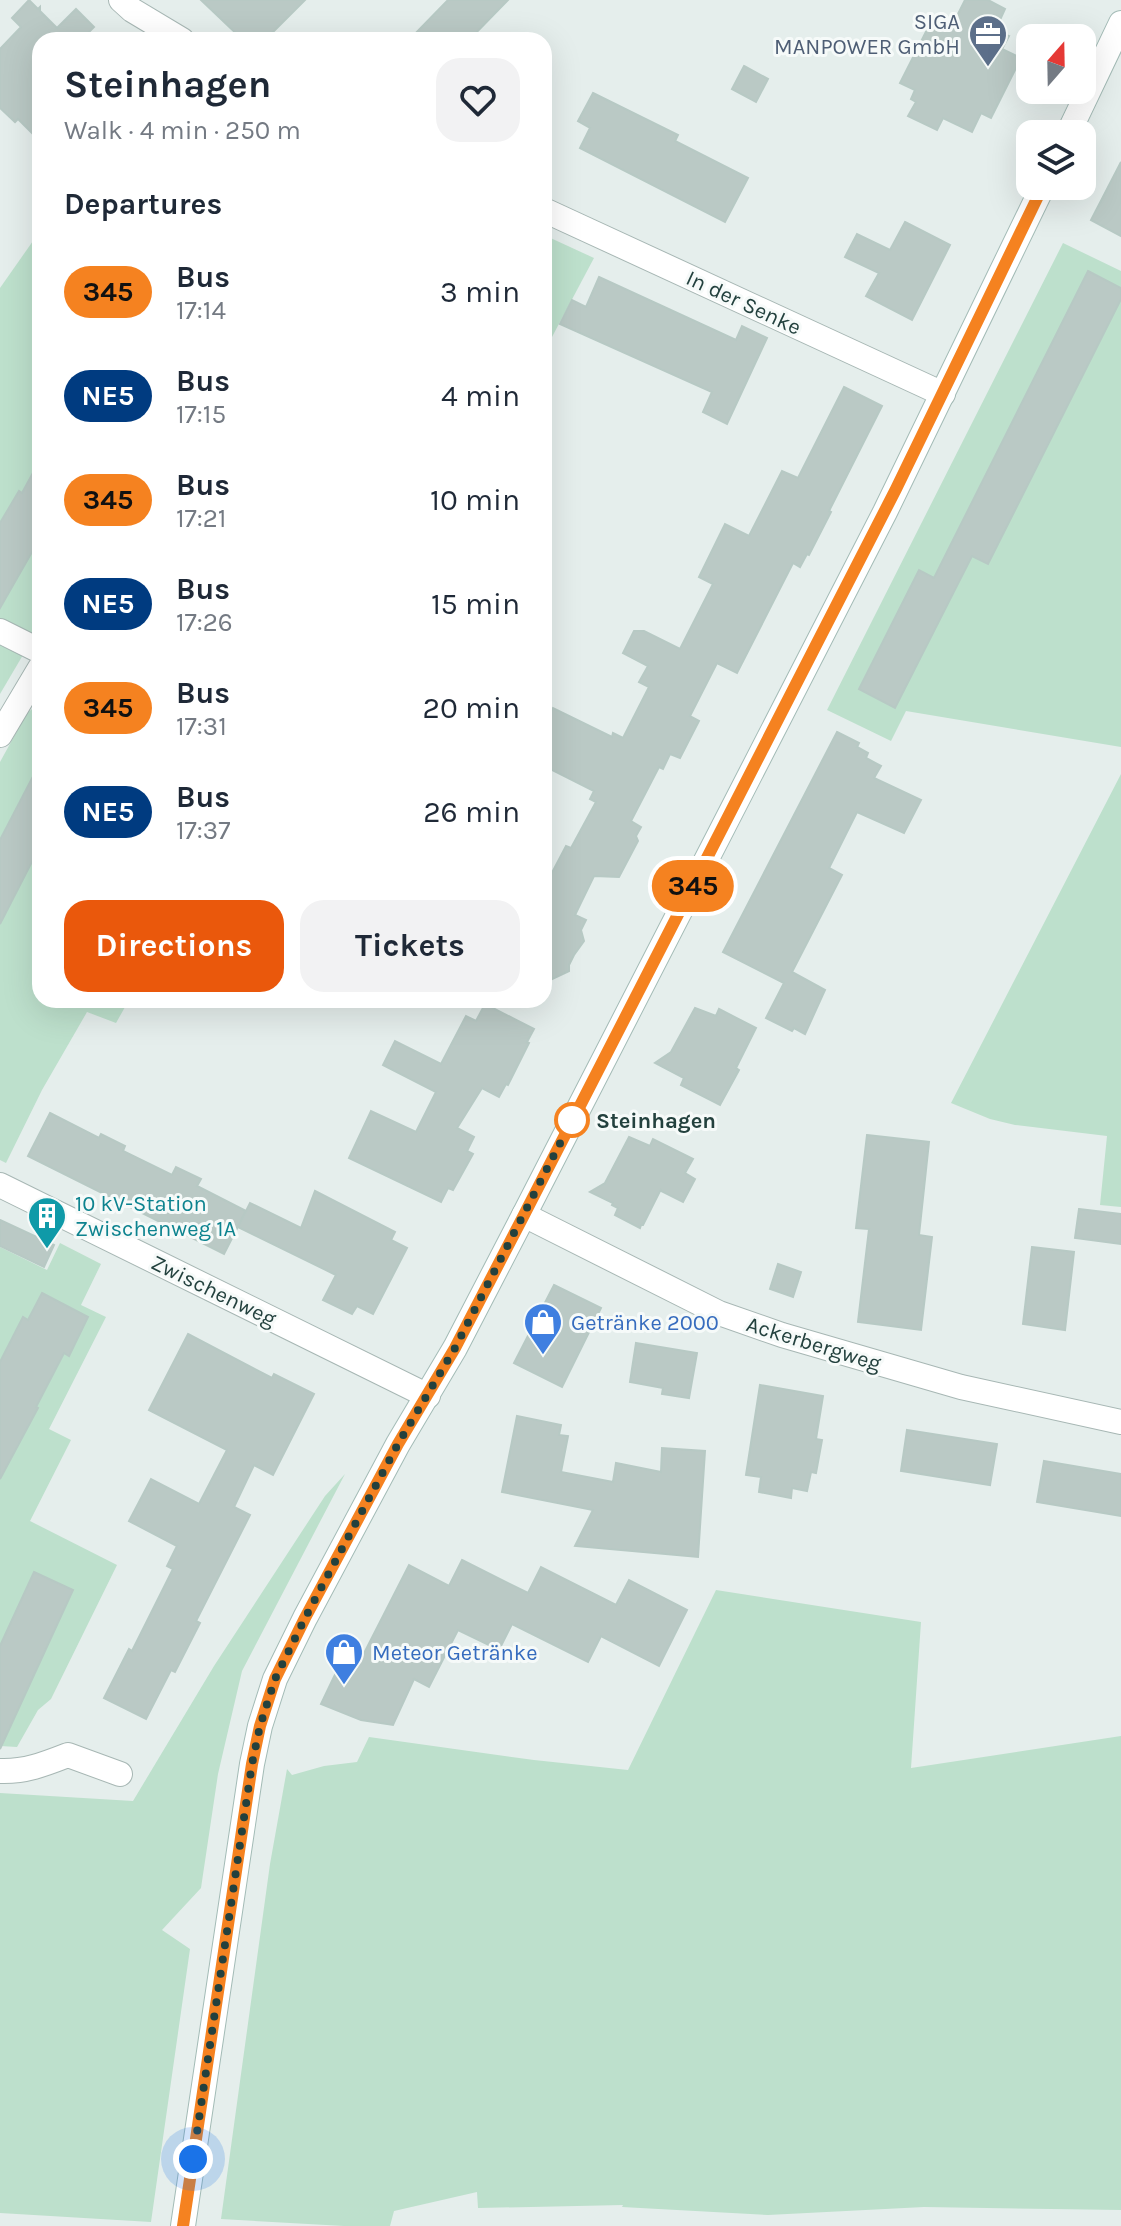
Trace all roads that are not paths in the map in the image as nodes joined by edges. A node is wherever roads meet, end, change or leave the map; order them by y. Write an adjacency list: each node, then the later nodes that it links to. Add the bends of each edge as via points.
1 (121, 0): 3 (street)
2 (1121, 23): 4 (street)
3 (168, 32)
4 (1075, 120)
5 (1036, 200): 7 (street)
6 (552, 214): 7 (street, In der Senke)
7 (943, 394): 13 (street)
8 (0, 631): 9 (street)
9 (32, 647)
10 (32, 681): 11 (street)
11 (0, 735)
12 (0, 1185): 14 (street, Zwischenweg)
13 (524, 1215): 14 (street); 15 (street, Ackerbergweg, via 719,1313 770,1331 961,1387)
14 (428, 1396): 18 (street, via 305,1618 275,1679 260,1726)
15 (1121, 1422)
16 (0, 1771): 17 (street, via 15,1772 68,1755)
17 (120, 1774)
18 (184, 2222)

